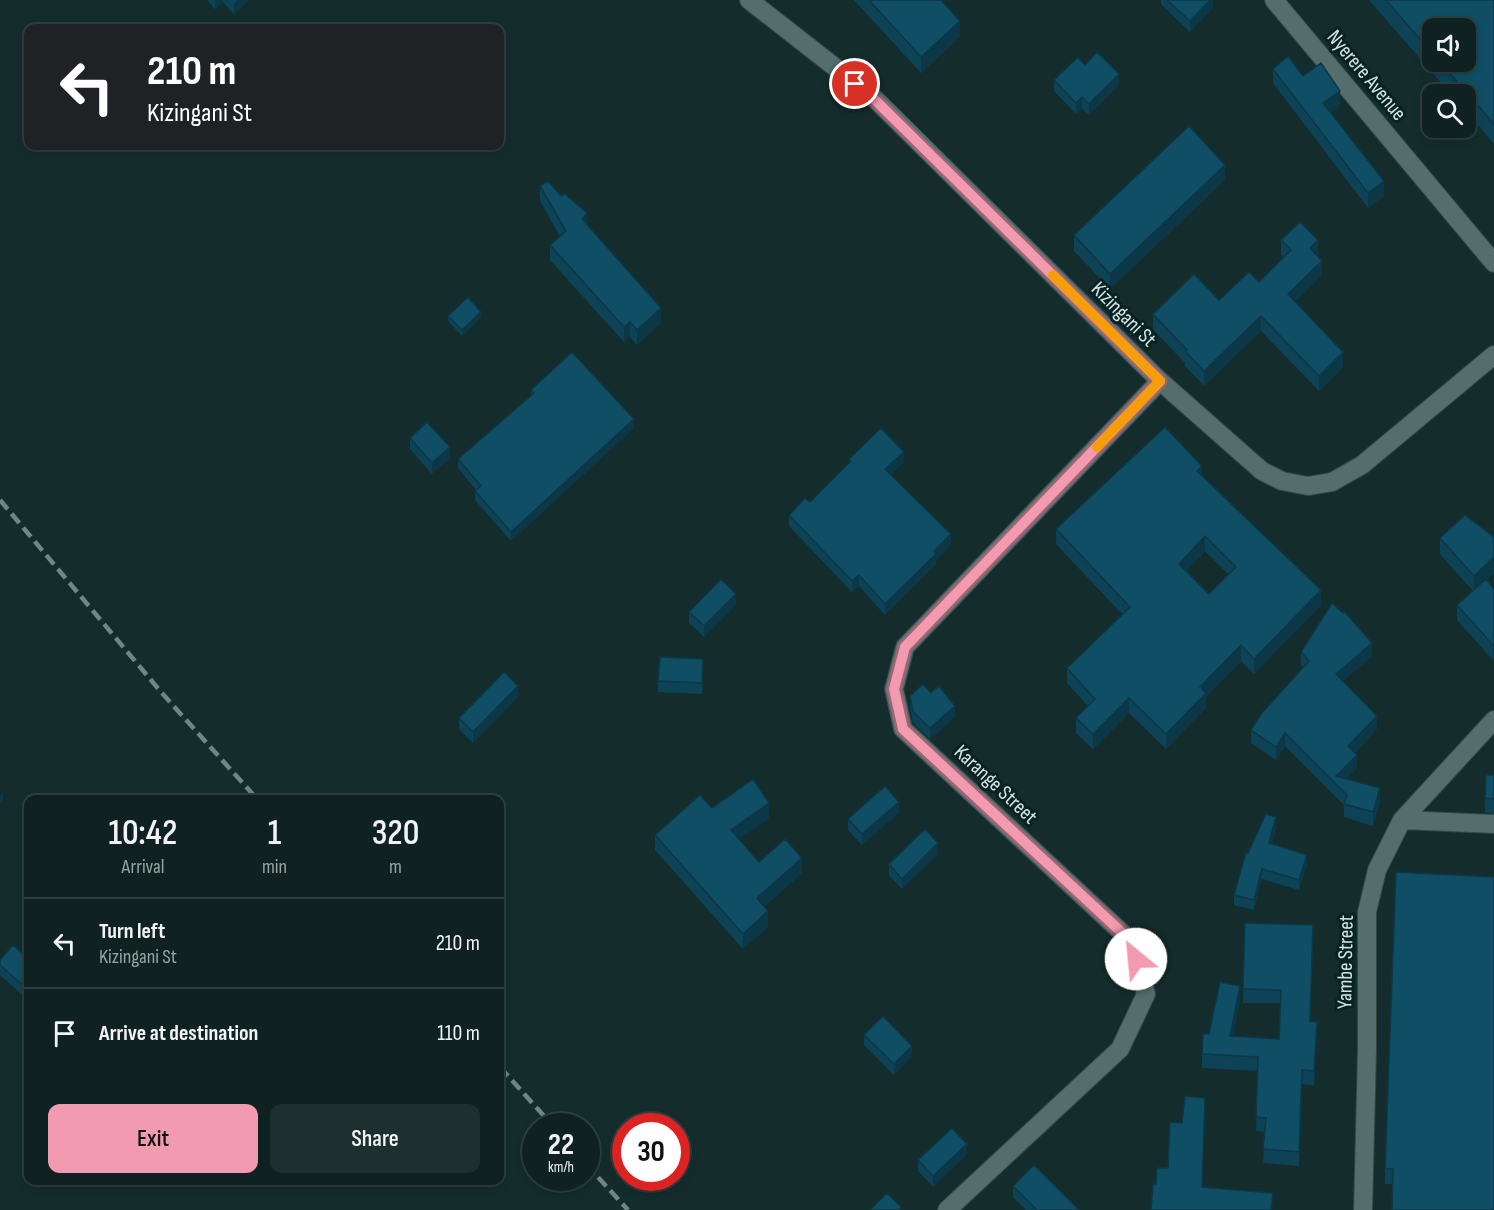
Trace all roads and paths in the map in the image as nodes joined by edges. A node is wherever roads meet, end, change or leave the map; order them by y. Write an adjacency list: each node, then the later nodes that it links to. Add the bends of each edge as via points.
1 (749, 0): 5 (street, Kizingani St, via 873,98)
2 (1274, 0): 3 (street, Nyerere Avenue)
3 (1494, 262)
4 (1494, 355): 5 (street, Kizingani St, via 1362,465 1332,482 1308,486 1282,481 1262,471)
5 (1160, 381): 9 (street, Karange Street, via 905,647 894,689 903,729 1131,941 1146,994 1120,1049)
6 (1494, 720): 7 (street, Yambe Street)
7 (1402, 820): 8 (street); 10 (street, Yambe Street, via 1377,870 1366,912)
8 (1494, 824)
9 (946, 1210)
10 (1364, 1210)

